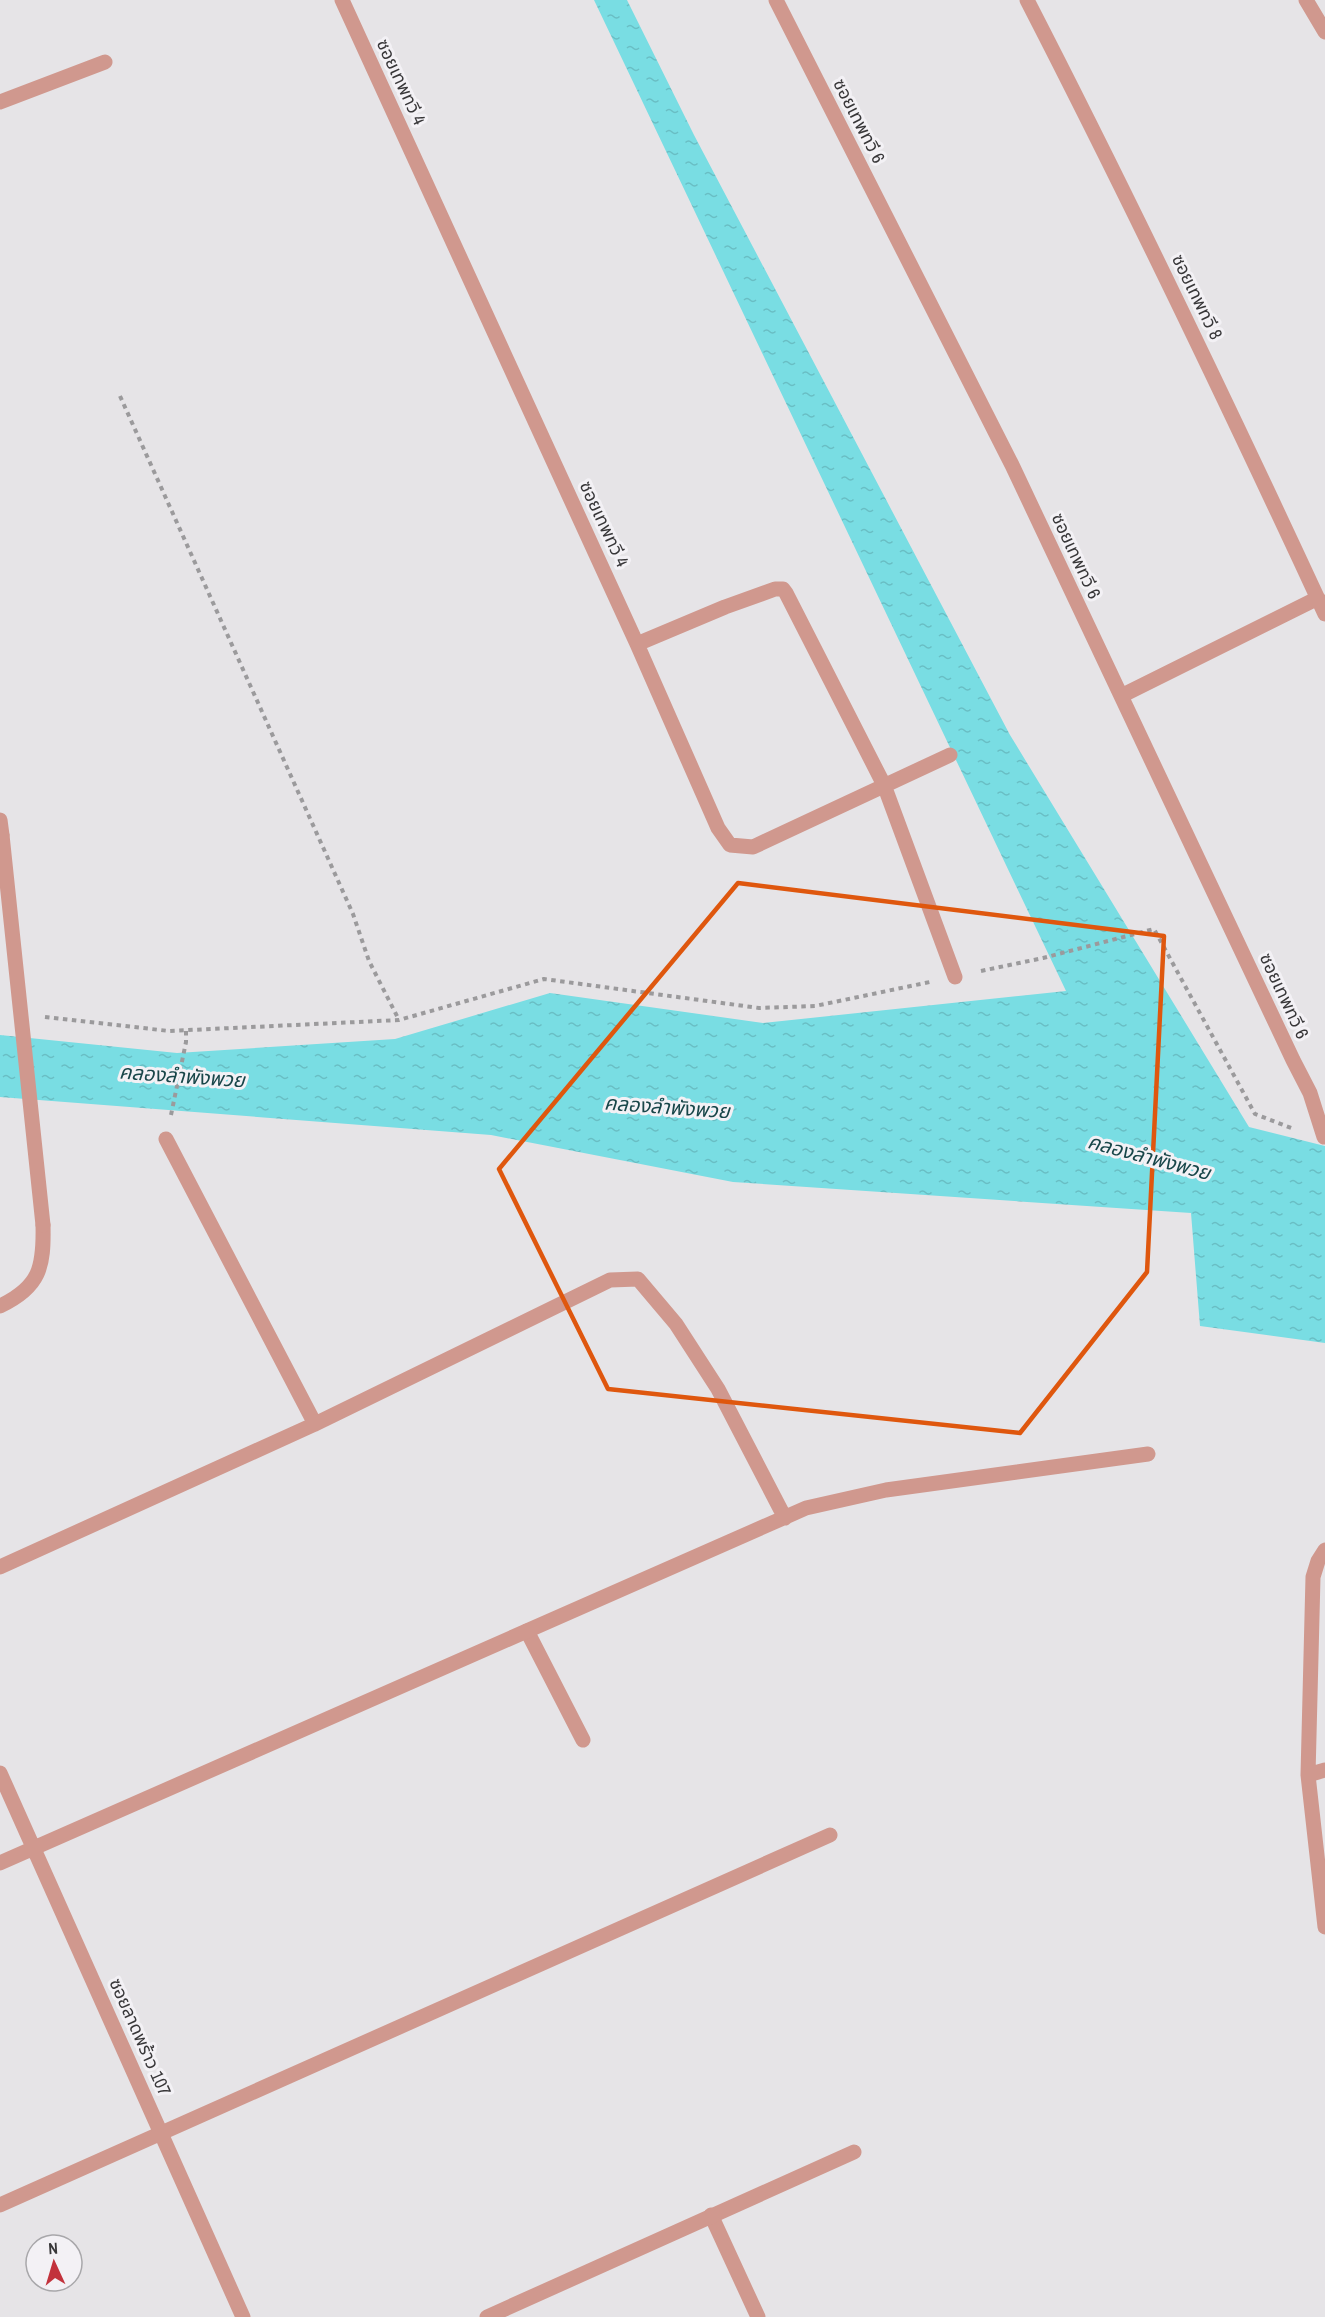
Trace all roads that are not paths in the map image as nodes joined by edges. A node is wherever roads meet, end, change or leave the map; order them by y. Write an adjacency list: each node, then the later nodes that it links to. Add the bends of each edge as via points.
1 (342, 0): 10 (street, ซอยเทพทวี 4)
2 (776, 0): 11 (street, ซอยเทพทวี 6, via 1007,454)
3 (1027, 0): 8 (street, ซอยเทพทวี 8, via 1120,181)
4 (1306, 0): 5 (street)
5 (1325, 32)
6 (105, 62): 7 (street)
7 (0, 102)
8 (1318, 598): 9 (street, ซอยเทพทวี 8); 11 (street)
9 (1325, 614)
10 (637, 644): 13 (street, via 725,607 783,589); 13 (street, ซอยเทพทวี 4, via 718,828 730,845 753,847)
11 (1121, 696): 16 (street, ซอยเทพทวี 6, via 1310,1093)
12 (950, 755): 13 (street, ซอยเทพทวี 4)
13 (884, 785): 15 (street)
14 (0, 820): 18 (street, bridge, via 43,1225 42,1263 35,1280)
15 (955, 977)
16 (1324, 1137)
17 (166, 1139): 19 (street)
18 (0, 1306)
19 (315, 1424): 21 (street, via 610,1280 638,1279 676,1324 718,1389); 23 (street)
20 (1148, 1454): 21 (street, via 886,1490 806,1508)
21 (785, 1518): 24 (street)
22 (1325, 1550): 28 (street, via 1313,1577)
23 (0, 1567)
24 (527, 1631): 25 (street); 30 (street)
25 (583, 1740)
26 (1325, 1770): 28 (street)
27 (0, 1773): 30 (street, ซอยลาดพร้าว 107)
28 (1308, 1775): 32 (street)
29 (830, 1835): 33 (street)
30 (33, 1848): 31 (street); 33 (street, ซอยลาดพร้าว 107)
31 (0, 1863)
32 (1325, 1927)
33 (161, 2132): 35 (street); 37 (street, ซอยลาดพร้าว 107)
34 (854, 2152): 36 (street)
35 (0, 2205)
36 (711, 2215): 38 (street); 39 (street)
37 (243, 2317)
38 (488, 2317)
39 (758, 2317)

